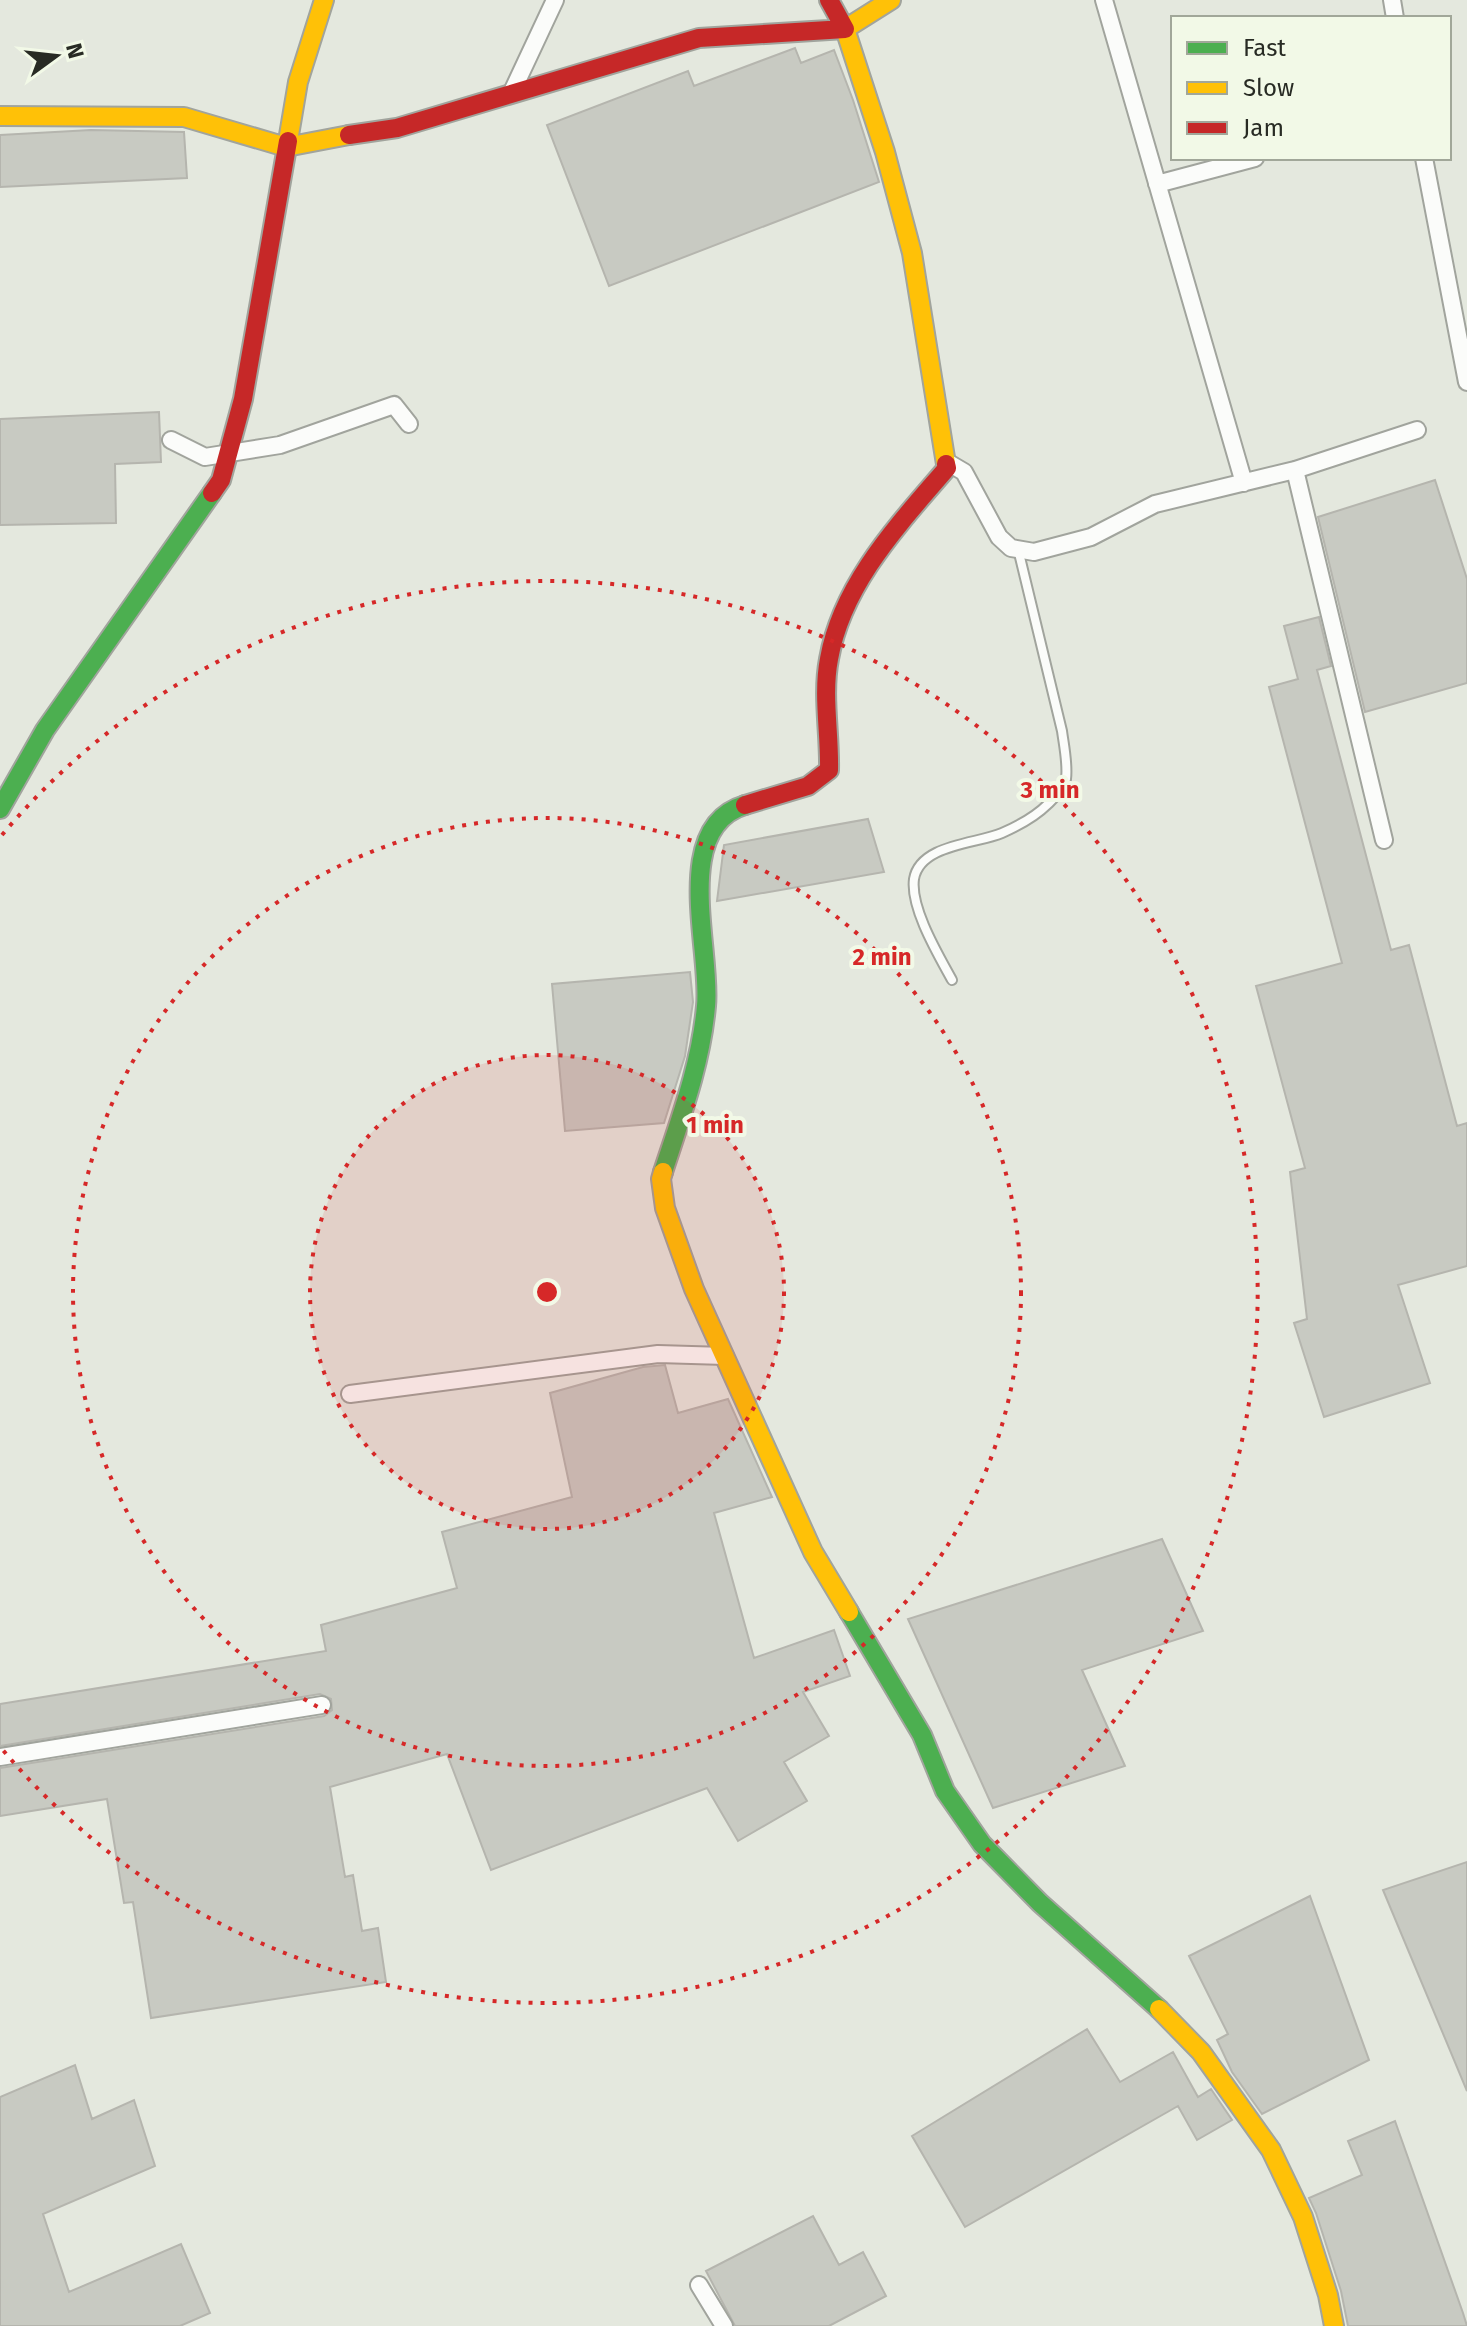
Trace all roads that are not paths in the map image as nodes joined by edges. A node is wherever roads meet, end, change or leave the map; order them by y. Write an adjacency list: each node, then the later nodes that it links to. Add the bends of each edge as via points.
1 (324, 0): 9 (street, via 298,82)
2 (555, 0): 7 (street)
3 (829, 0): 6 (street)
4 (891, 0): 6 (street)
5 (1104, 0): 12 (street)
6 (845, 29): 7 (street, via 699,38); 18 (street, via 912,253)
7 (511, 94): 9 (street, via 397,128)
8 (0, 116): 9 (street, via 184,117)
9 (286, 147): 17 (street)
10 (1247, 160): 12 (street)
11 (1424, 160): 13 (street)
12 (1157, 184): 20 (street)
13 (1467, 382)
14 (409, 424): 17 (street, via 394,405 280,445)
15 (1417, 430): 19 (street)
16 (171, 440): 17 (street, via 205,457)
17 (229, 453): 22 (street, via 221,480 45,730)
18 (947, 462): 21 (street, via 964,472 999,537); 25 (street, via 864,572 840,620 828,663 829,770 808,786 738,807 715,823 704,852 698,904 707,1002 699,1059 661,1179 665,1208 694,1289)
19 (1295, 470): 20 (street); 23 (street)
20 (1244, 483): 21 (street, via 1155,504 1091,537 1034,552)
21 (1017, 549): 24 (lane, via 1062,731 1066,781 1040,812 1002,834 940,851 919,867 914,879 918,905 927,935)
22 (0, 809)
23 (1384, 840)
24 (952, 980)
25 (725, 1356): 26 (street, via 658,1354); 31 (street, via 813,1552 922,1735 945,1791 982,1844 1201,2052 1284,2176 1303,2217)
26 (350, 1394)
27 (322, 1705): 28 (street)
28 (0, 1757)
29 (699, 2285): 30 (street)
30 (724, 2326)
31 (1334, 2326)

